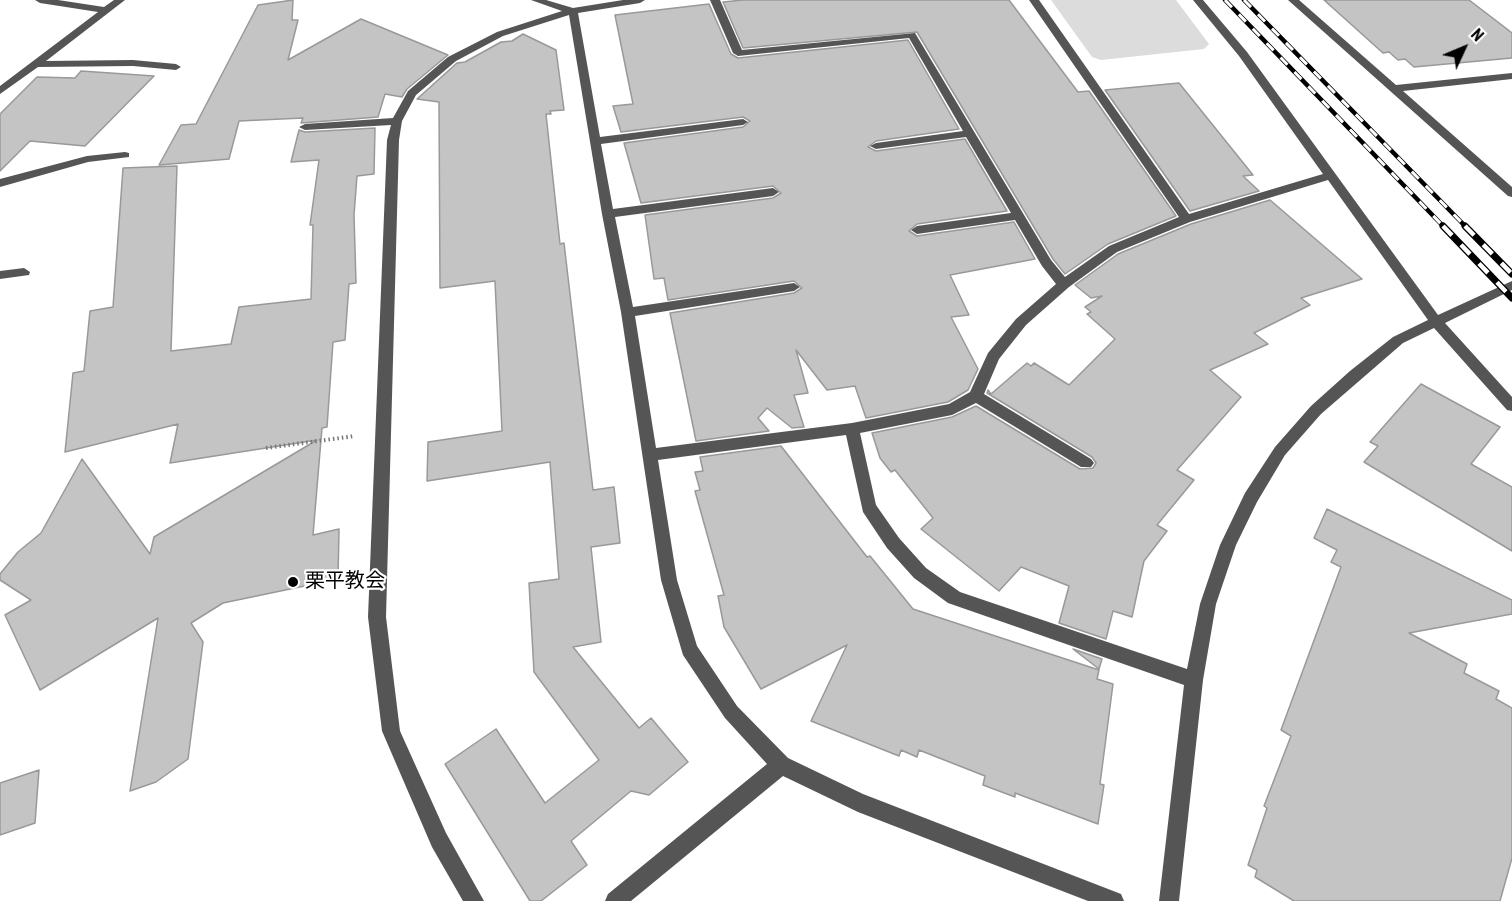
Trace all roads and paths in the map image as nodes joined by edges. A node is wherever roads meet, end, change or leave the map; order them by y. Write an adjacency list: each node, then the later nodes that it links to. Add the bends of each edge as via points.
1 (40, 0): 9 (street)
2 (120, 0): 9 (street)
3 (536, 0): 10 (street)
4 (640, 0): 10 (street)
5 (715, 0): 19 (street, via 738,53 912,35)
6 (1034, 0): 29 (street)
7 (1198, 0): 23 (street, via 1243,54)
8 (1293, 0): 14 (street)
9 (104, 10): 11 (street)
10 (573, 11): 16 (street, via 500,34 452,59 412,93); 20 (street)
11 (38, 64): 12 (street, via 133,63); 15 (street)
12 (176, 67)
13 (1512, 76): 14 (street)
14 (1393, 89): 26 (street)
15 (0, 91)
16 (397, 121): 18 (street); 41 (street, via 393,140)
17 (743, 123): 20 (street)
18 (305, 128)
19 (970, 133): 21 (street); 28 (street)
20 (596, 141): 27 (street)
21 (876, 146)
22 (125, 155): 24 (street, via 87,159)
23 (1331, 175): 29 (street); 37 (street)
24 (0, 183)
25 (773, 192): 27 (street)
26 (1512, 193)
27 (608, 214): 36 (street)
28 (1019, 216): 30 (street); 33 (street)
29 (1186, 219): 33 (street, via 1113,249)
30 (917, 230)
31 (24, 272): 32 (street)
32 (0, 275)
33 (1064, 284): 38 (street, via 1021,322 993,357)
34 (1512, 285): 37 (street)
35 (794, 287): 36 (street)
36 (628, 312): 43 (street)
37 (1436, 322): 39 (street); 45 (street, via 1398,340 1354,375 1280,451 1228,545 1208,604)
38 (976, 396): 40 (street, via 952,410); 44 (street)
39 (1512, 406)
40 (852, 429): 43 (street); 45 (street, via 869,507 893,543 920,573 945,592)
41 (385, 432): 42 (path); 47 (street, via 377,616 391,731 439,840)
42 (266, 448)
43 (652, 455): 46 (street, via 669,580 689,649 731,712)
44 (1086, 463)
45 (1194, 680): 50 (street)
46 (781, 765): 48 (street); 49 (street, via 858,802)
47 (474, 901)
48 (615, 901)
49 (1114, 901)
50 (1169, 901)

